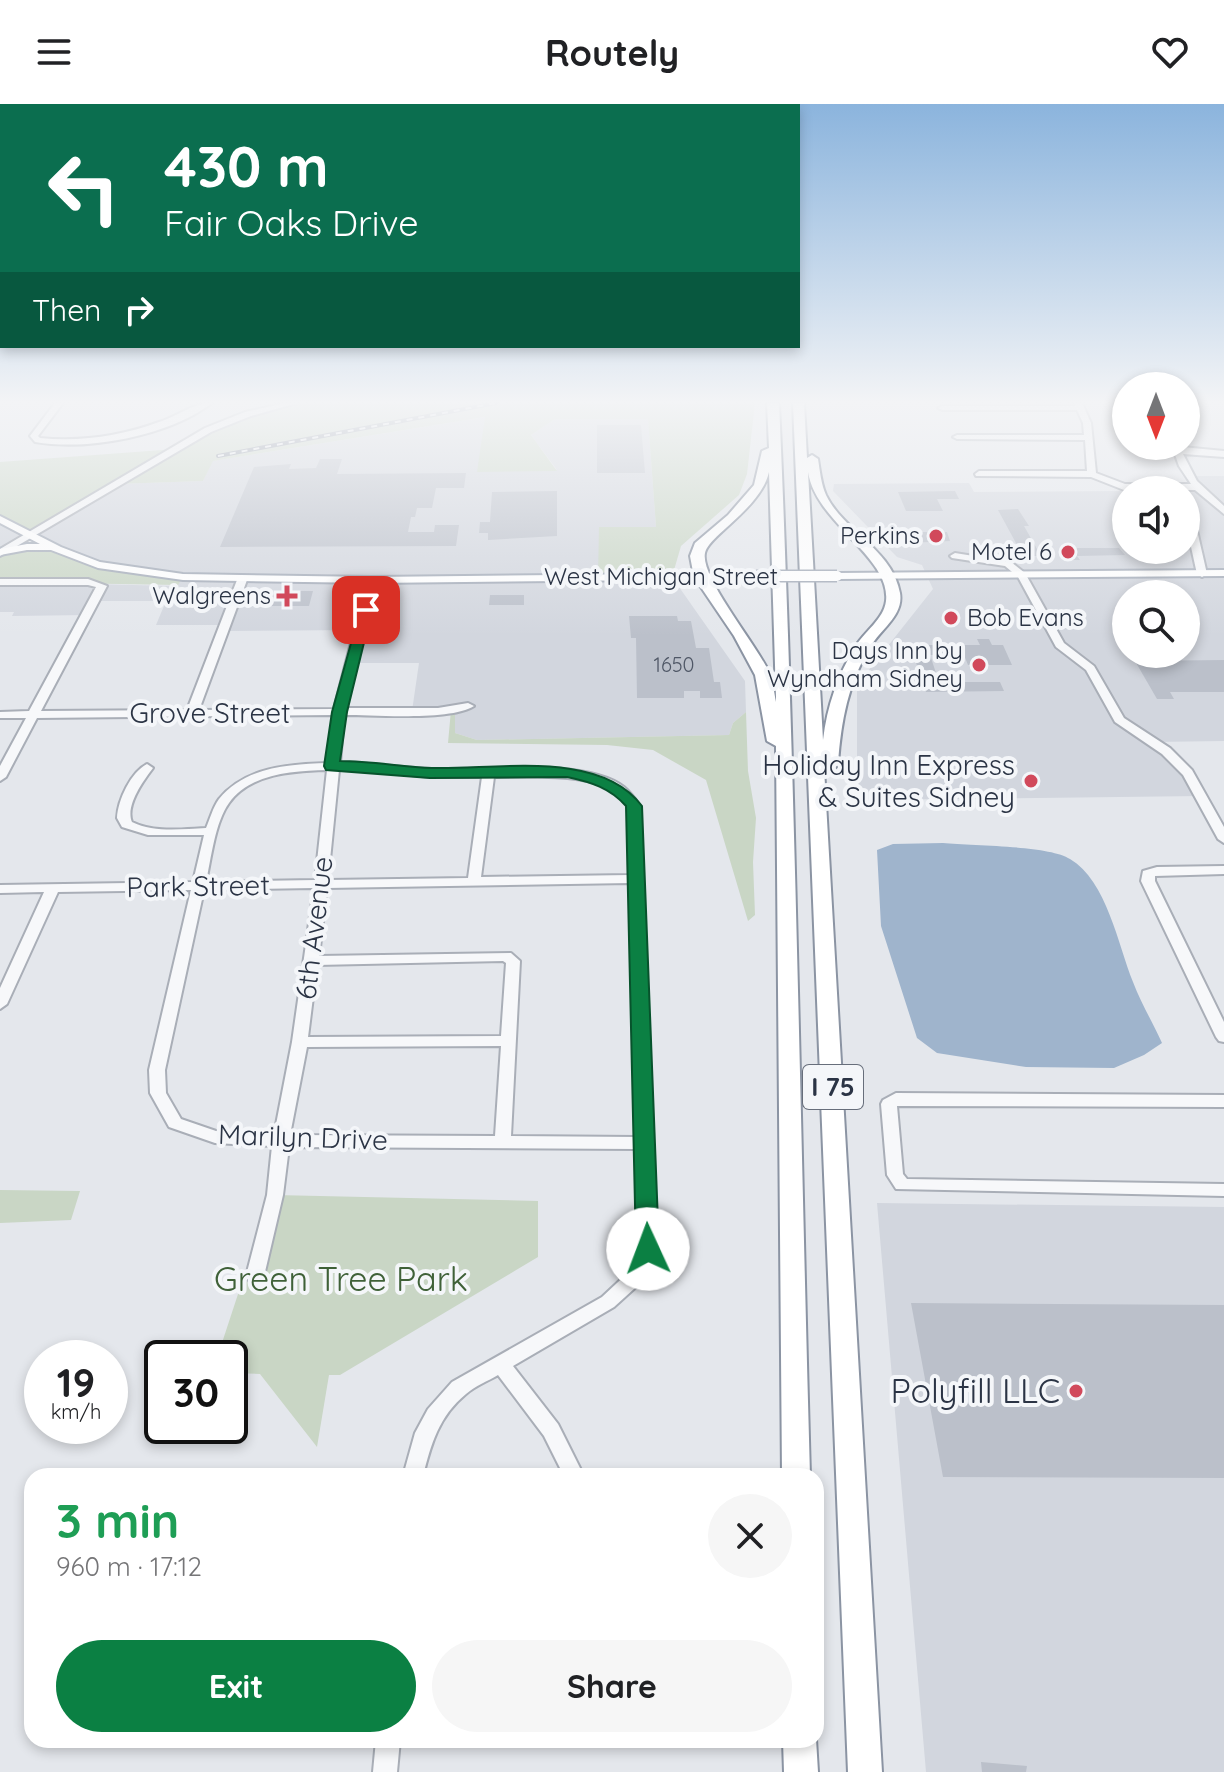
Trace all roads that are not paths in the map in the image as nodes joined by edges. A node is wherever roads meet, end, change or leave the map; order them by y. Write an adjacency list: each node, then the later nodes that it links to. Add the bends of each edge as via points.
1 (121, 481): 9 (street)
2 (761, 481): 18 (highway, via 733,518 700,546)
3 (777, 481): 31 (highway, I 75)
4 (803, 481): 32 (highway, I 75)
5 (815, 481): 17 (highway, via 823,500)
6 (1200, 490): 7 (street)
7 (1224, 511)
8 (0, 519): 9 (main road)
9 (30, 534): 10 (main road); 11 (street)
10 (57, 549): 11 (main road); 19 (main road, West Michigan Street, via 98,565 146,574)
11 (1, 552)
12 (955, 556): 16 (street, via 1008,564)
13 (1200, 564): 15 (street)
14 (1224, 573): 15 (main road, West Michigan Street)
15 (1202, 574): 16 (main road, West Michigan Street)
16 (1022, 575): 17 (main road, West Michigan Street); 34 (street, via 1060,645 1090,668 1119,720 1180,763)
17 (886, 576): 18 (main road, West Michigan Street, bridge); 32 (highway, via 894,597 891,610 864,644 831,721)
18 (701, 577): 20 (main road, West Michigan Street); 31 (highway, via 763,675)
19 (242, 580): 20 (main road, West Michigan Street); 24 (street)
20 (372, 580): 23 (street, 6th Avenue)
21 (0, 582): 25 (street, via 102,586)
22 (468, 706): 23 (street, Grove Street)
23 (339, 712): 24 (street, Grove Street); 27 (street, 6th Avenue)
24 (192, 713): 25 (street, Grove Street)
25 (34, 714): 26 (street, Grove Street); 30 (street)
26 (0, 715)
27 (332, 766): 29 (street, Marilyn Drive); 33 (street, Marilyn Drive, via 277,770 245,782 223,802); 38 (street, 6th Avenue)
28 (147, 768): 33 (street, via 125,809 126,824 151,832)
29 (489, 772): 36 (street, Marilyn Drive, via 567,773 619,789 634,806); 37 (street)
30 (0, 777)
31 (785, 796): 56 (highway, I 75)
32 (820, 823): 61 (highway, I 75)
33 (211, 831): 39 (street, Marilyn Drive)
34 (1224, 839)
35 (1224, 870): 44 (street, via 1157,871 1148,874 1148,881)
36 (636, 879): 37 (street, Park Street); 50 (street, Marilyn Drive)
37 (474, 882): 38 (street, Park Street)
38 (321, 884): 39 (street, Park Street); 42 (street, 6th Avenue)
39 (197, 886): 40 (street, Park Street); 49 (street, Marilyn Drive, via 157,1070 158,1093 175,1123 215,1137)
40 (53, 888): 41 (street, Park Street); 43 (street)
41 (0, 889)
42 (310, 961): 45 (street, via 506,956 513,961); 46 (street, 6th Avenue)
43 (0, 1004)
44 (1224, 1037)
45 (509, 1041): 46 (street); 48 (street)
46 (300, 1042): 49 (street, 6th Avenue)
47 (1224, 1101): 51 (street, via 896,1099 889,1104 895,1175 902,1185)
48 (503, 1140): 49 (street, Marilyn Drive); 50 (street, Marilyn Drive)
49 (281, 1141): 52 (street, 6th Avenue, via 275,1195)
50 (645, 1143): 53 (street, Marilyn Drive, via 648,1249 640,1273 608,1302)
51 (1224, 1190)
52 (255, 1276)
53 (500, 1363): 54 (street, Marilyn Drive, via 459,1388 435,1415); 55 (street, via 551,1430)
54 (415, 1468)
55 (570, 1468)
56 (796, 1468)
57 (387, 1748): 59 (street)
58 (800, 1748): 60 (highway)
59 (385, 1772)
60 (801, 1772)
61 (865, 1772)

